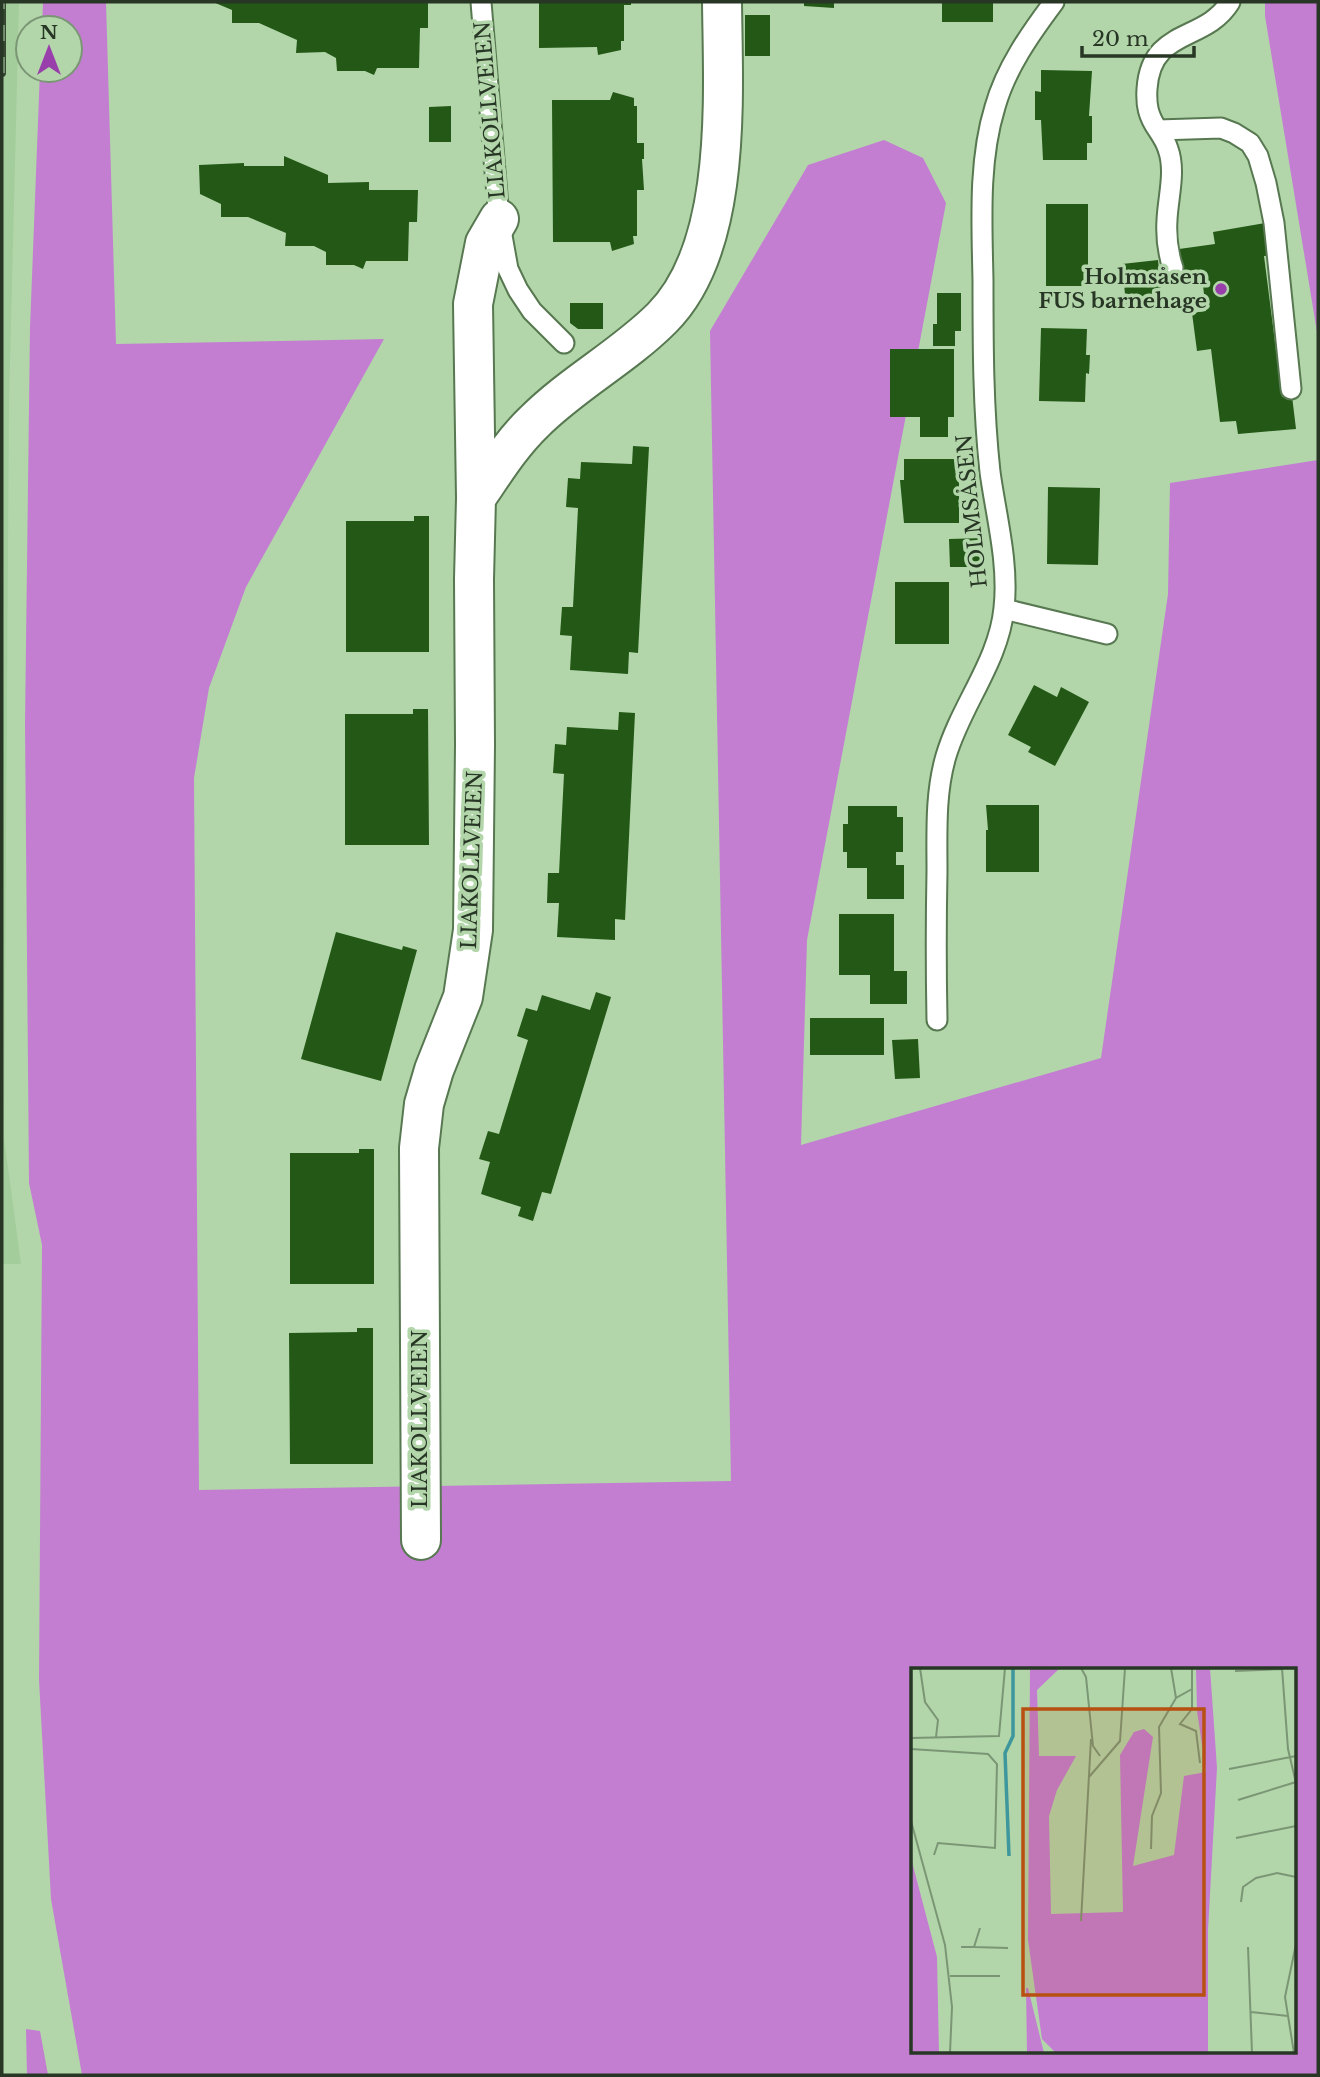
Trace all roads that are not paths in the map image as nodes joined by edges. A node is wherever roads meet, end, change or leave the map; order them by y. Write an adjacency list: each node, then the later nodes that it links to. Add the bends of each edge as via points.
1 (481, 2): 6 (lane, LIAKOLLVEIEN)
2 (722, 2): 10 (street, via 720,172 715,206 692,271 676,303 640,339 516,441)
3 (1054, 2): 11 (lane, HOLMSÅSEN, via 1004,81 986,146 984,381)
4 (1230, 2): 5 (lane, via 1205,26 1170,43 1155,57 1146,104)
5 (1158, 130): 7 (lane, via 1170,161 1167,220); 9 (lane, via 1221,128 1250,143 1258,156 1274,223)
6 (499, 219): 8 (lane, LIAKOLLVEIEN, via 508,269 518,290); 10 (street, LIAKOLLVEIEN, via 485,243 473,304)
7 (1173, 268)
8 (564, 343)
9 (1291, 389)
10 (477, 498): 14 (street, LIAKOLLVEIEN, via 473,930 463,997 434,1069 419,1148)
11 (1004, 609): 12 (lane); 13 (lane, HOLMSÅSEN, via 1001,629 960,720 941,776)
12 (1107, 634)
13 (937, 1020)
14 (421, 1540)

